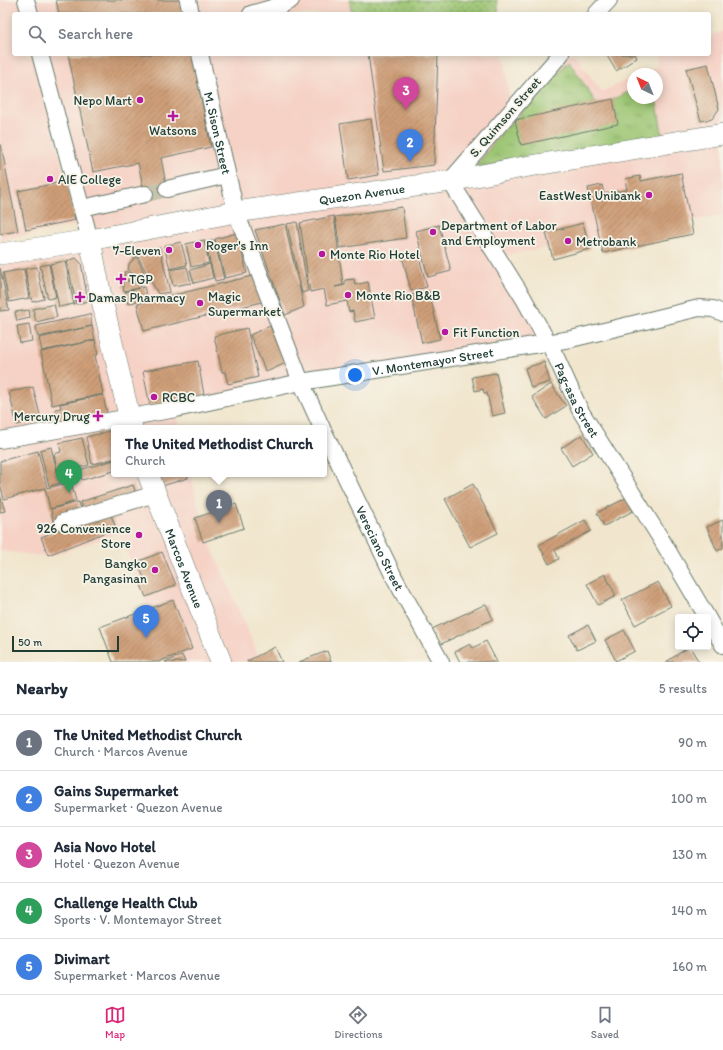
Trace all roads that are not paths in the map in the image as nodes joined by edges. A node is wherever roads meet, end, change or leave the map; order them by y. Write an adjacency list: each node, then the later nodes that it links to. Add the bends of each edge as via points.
1 (26, 0): 5 (street)
2 (188, 0): 6 (street)
3 (291, 0): 7 (street)
4 (609, 0): 8 (street)
5 (29, 12)
6 (191, 12)
7 (259, 12)
8 (598, 12)
9 (41, 56): 17 (street)
10 (200, 56): 13 (street, M. Sison Street)
11 (559, 56): 14 (street, S. Quimson Street)
12 (723, 134): 14 (main road, Quezon Avenue)
13 (227, 175): 15 (street); 18 (street, M. Sison Street)
14 (450, 181): 18 (main road, Quezon Avenue); 22 (street, Pag-asa Street)
15 (167, 189)
16 (145, 194): 17 (street)
17 (82, 208): 19 (street)
18 (236, 212): 19 (main road, Quezon Avenue); 23 (street)
19 (90, 240): 20 (main road, Quezon Avenue); 24 (main road)
20 (0, 254)
21 (723, 313): 22 (street, V. Montemayor Street, via 700,308 571,339)
22 (548, 342): 23 (street, V. Montemayor Street); 33 (street, Pag-asa Street, via 580,410)
23 (301, 382): 24 (street, V. Montemayor Street); 27 (street)
24 (130, 423): 26 (street, V. Montemayor Street)
25 (111, 425): 29 (street, V. Montemayor Street)
26 (115, 425)
27 (321, 425)
28 (327, 438): 37 (street, Vereciano Street, via 394,577)
29 (0, 440)
30 (149, 477): 31 (main road, Marcos Avenue)
31 (155, 494): 32 (street); 36 (main road, Marcos Avenue)
32 (63, 522)
33 (705, 614)
34 (711, 625): 35 (street, Pag-asa Street)
35 (723, 645)
36 (221, 662)
37 (441, 662)

